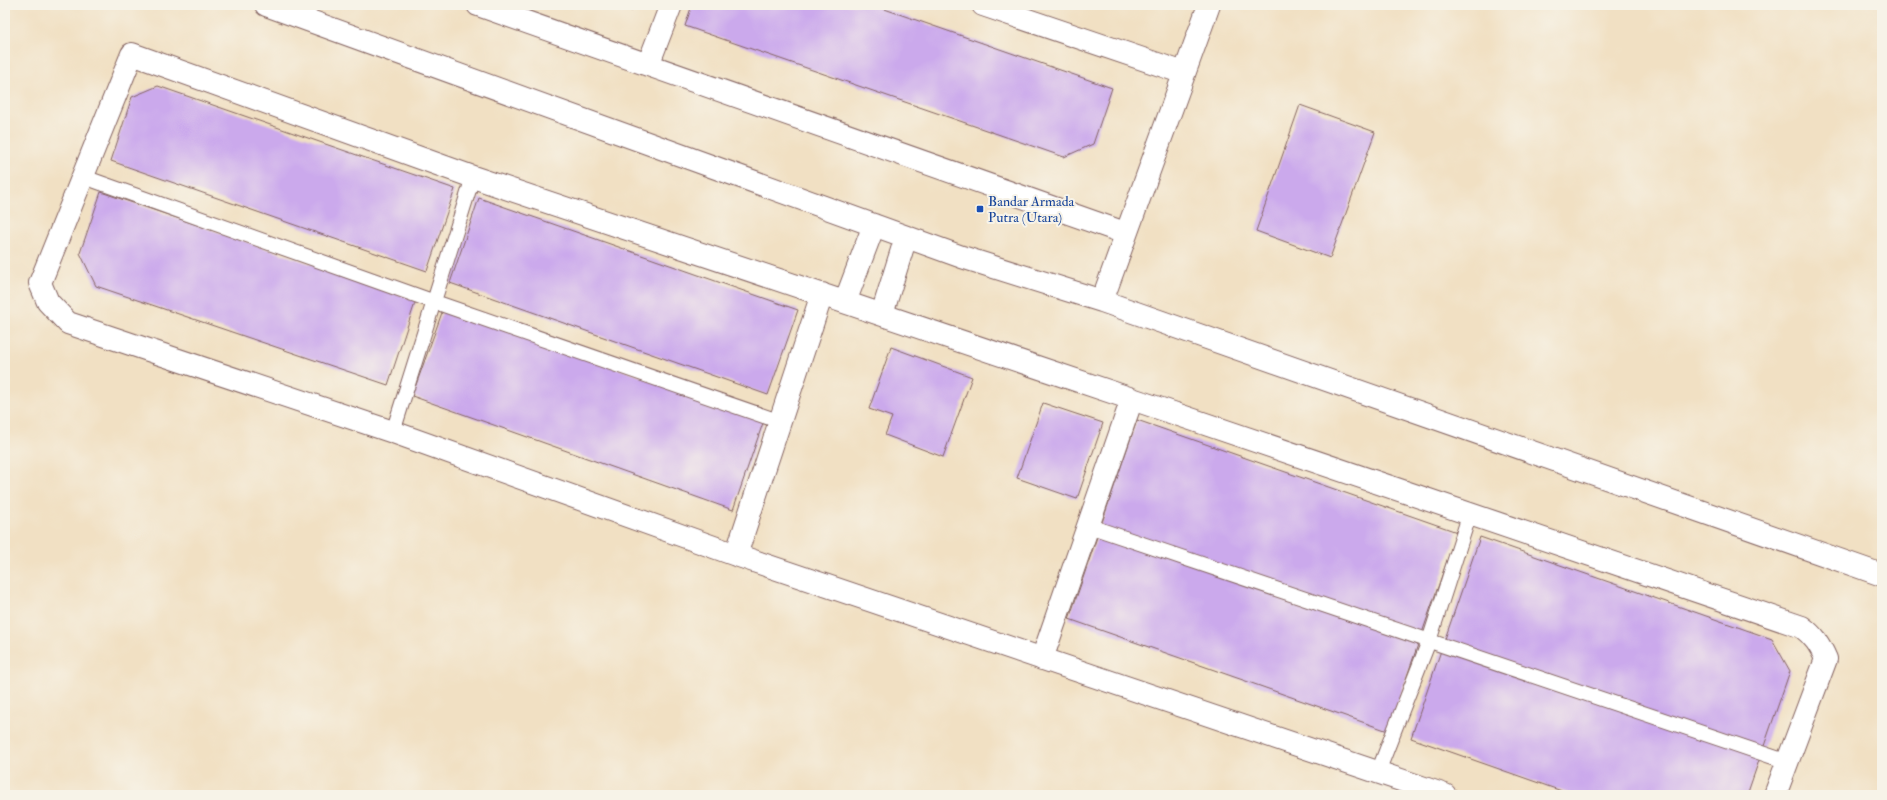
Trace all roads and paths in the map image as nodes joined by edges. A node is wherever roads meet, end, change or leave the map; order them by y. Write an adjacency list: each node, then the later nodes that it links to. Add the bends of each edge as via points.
1 (266, 5): 10 (street)
2 (478, 5): 6 (street)
3 (671, 5): 6 (street)
4 (982, 5): 7 (street)
5 (1208, 5): 7 (street)
6 (648, 65): 11 (street)
7 (1184, 73): 11 (street)
8 (84, 176): 9 (street, via 132,54); 15 (lane); 20 (street, via 40,283 48,302 68,323)
9 (473, 177): 13 (street); 15 (lane)
10 (874, 225): 12 (street); 16 (street)
11 (1126, 233): 14 (street)
12 (906, 237): 14 (street); 17 (street)
13 (822, 294): 16 (street); 19 (street)
14 (1102, 301): 24 (street)
15 (435, 302): 19 (lane); 20 (lane)
16 (845, 302): 17 (street)
17 (882, 314): 18 (street)
18 (1132, 398): 21 (street); 22 (street)
19 (781, 422): 23 (street)
20 (393, 432): 23 (street)
21 (1470, 513): 25 (lane); 27 (street, via 1802,627 1813,636 1826,659)
22 (1089, 526): 25 (lane); 26 (street)
23 (736, 555): 26 (street)
24 (1882, 575)
25 (1429, 640): 27 (lane); 28 (lane)
26 (1042, 659): 28 (street)
27 (1788, 762): 30 (street)
28 (1378, 772): 29 (street)
29 (1445, 795)
30 (1775, 795)

